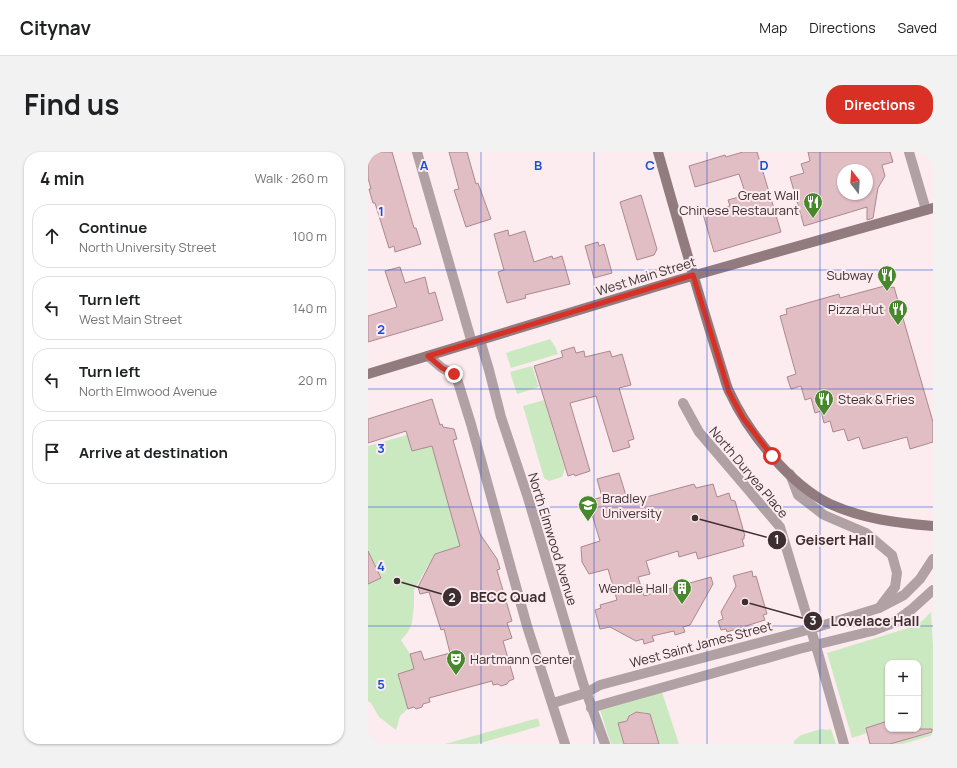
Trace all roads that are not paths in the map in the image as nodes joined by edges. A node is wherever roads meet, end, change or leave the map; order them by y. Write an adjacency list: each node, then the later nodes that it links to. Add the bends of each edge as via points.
1 (417, 152): 6 (street, North Elmwood Avenue)
2 (658, 152): 5 (main road)
3 (909, 152): 4 (street)
4 (929, 209): 5 (main road, West Main Street)
5 (693, 275): 6 (main road, West Main Street); 10 (main road, via 729,392 756,437)
6 (476, 342): 7 (main road, West Main Street); 17 (street, North Elmwood Avenue, via 489,370 501,417)
7 (428, 356): 8 (main road, West Main Street); 18 (street, via 454,374 457,379 527,626)
8 (368, 374)
9 (683, 403): 15 (street, North Duryea Place, via 699,432 780,527)
10 (790, 474): 11 (main road, via 813,494 830,504 865,517); 14 (street, via 798,495 824,515 866,533 892,555 897,573 895,587)
11 (933, 526)
12 (933, 559): 14 (street, West Saint James Street, via 920,579 904,595)
13 (933, 590): 16 (street, via 893,623)
14 (879, 608): 15 (street, West Saint James Street)
15 (811, 629): 16 (street, North Duryea Place); 17 (street, West Saint James Street, via 600,685)
16 (816, 645): 19 (street); 22 (street, North Duryea Place)
17 (586, 693): 18 (street, West Saint James Street); 19 (street, North Elmwood Avenue)
18 (553, 703): 20 (street)
19 (591, 708): 21 (street, North Elmwood Avenue)
20 (565, 744)
21 (605, 744)
22 (844, 744)

